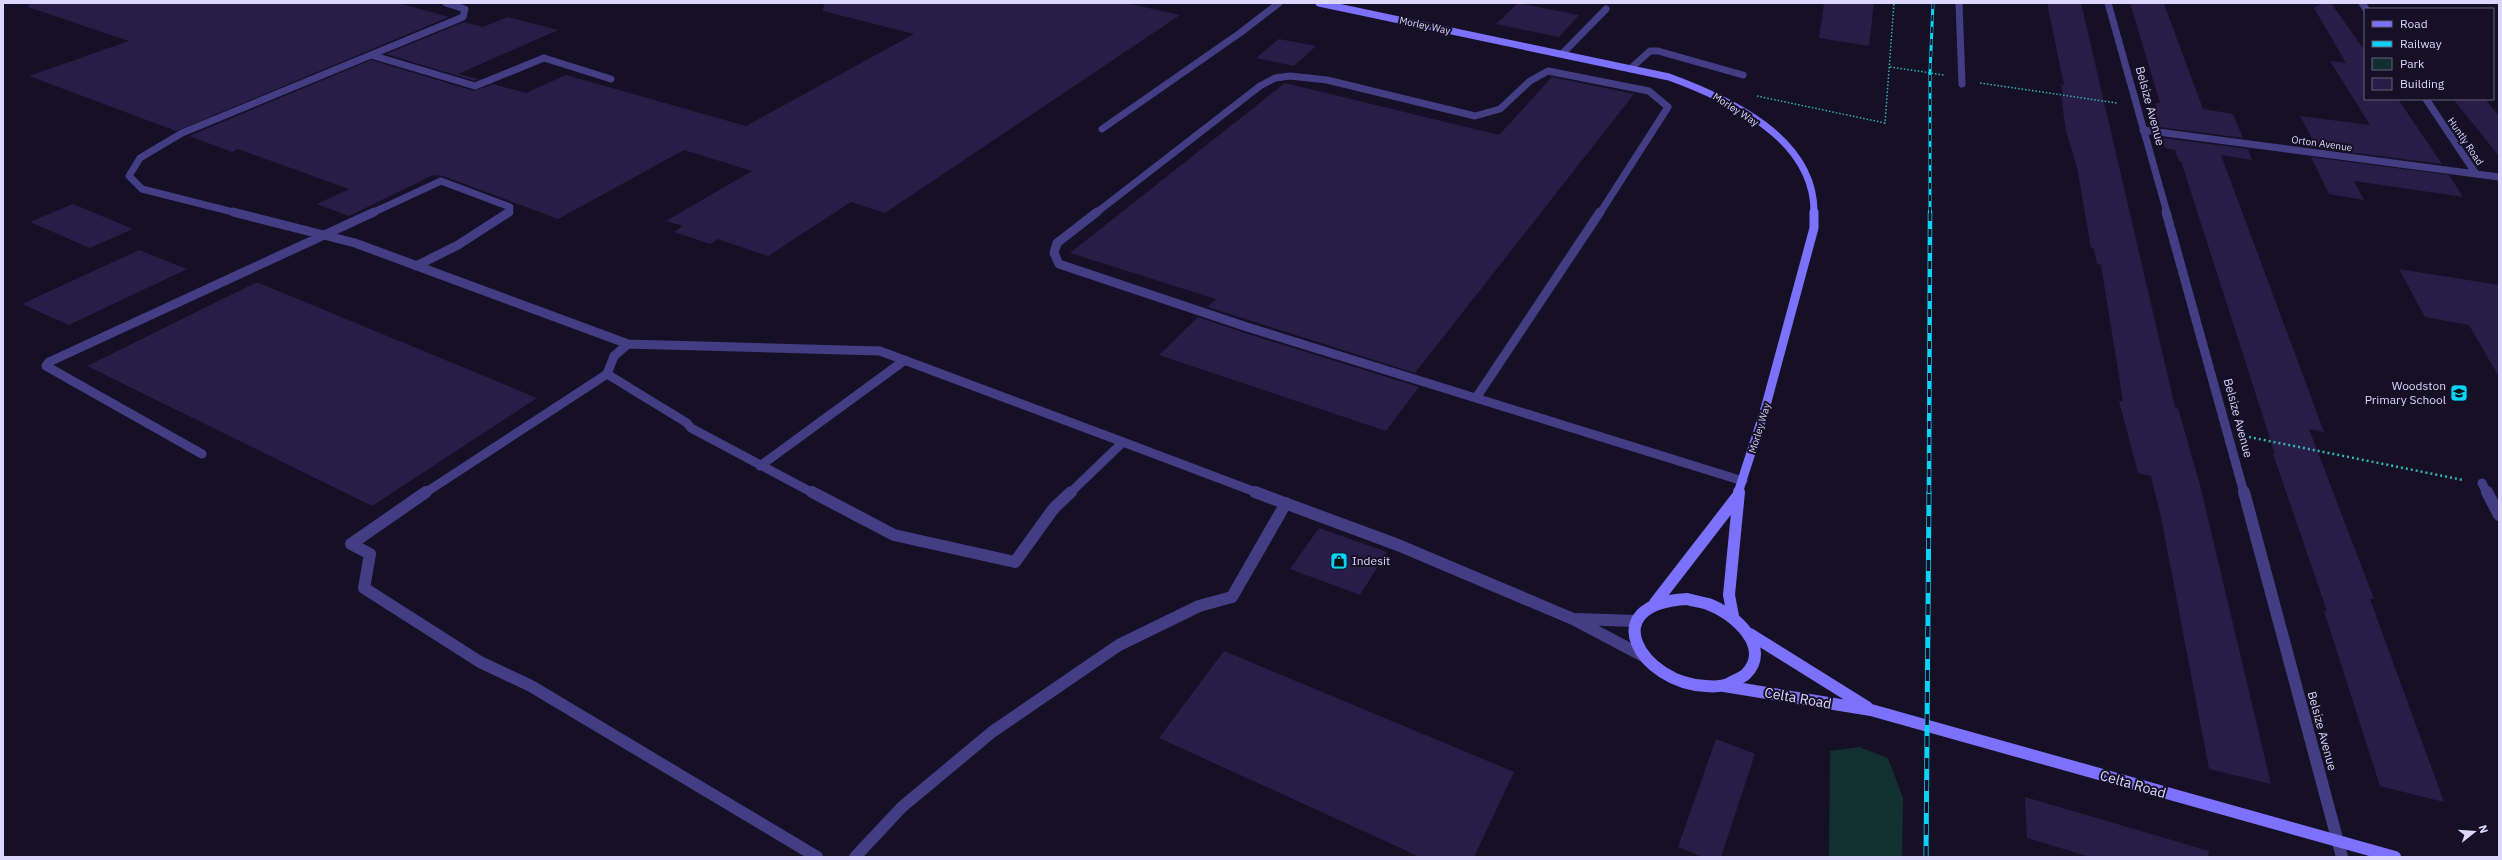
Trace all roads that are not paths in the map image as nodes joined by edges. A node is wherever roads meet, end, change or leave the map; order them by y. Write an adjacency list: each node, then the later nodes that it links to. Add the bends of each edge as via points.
1 (446, 3): 8 (street, via 465,9 463,17)
2 (1279, 3): 14 (street)
3 (1319, 3): 7 (street, Morley Way)
4 (1959, 3): 12 (street)
5 (2108, 3): 15 (street, Belsize Avenue)
6 (1606, 9): 7 (street)
7 (1562, 54): 9 (street, Morley Way)
8 (371, 55): 11 (street, via 475,86 544,58); 18 (street, via 182,133 140,158 129,176 142,189)
9 (1630, 69): 10 (street, via 1650,51 1658,51); 27 (street, Morley Way, via 1669,77 1703,89 1733,105 1759,123 1790,151 1800,161 1810,180 1814,201 1814,228)
10 (1742, 75)
11 (611, 79)
12 (1962, 82)
13 (2427, 100): 16 (street, Huntly Road)
14 (1102, 129)
15 (2143, 130): 16 (street, Orton Avenue); 40 (street, Belsize Avenue)
16 (2476, 174): 17 (street, Orton Avenue)
17 (2499, 177)
18 (322, 236): 19 (street, via 355,243); 19 (street, via 441,181 510,207 509,214 458,245); 25 (street, via 49,362 46,366)
19 (416, 266): 20 (street)
20 (628, 344): 21 (street, via 880,350); 22 (street, via 614,356)
21 (905, 360): 24 (street); 26 (street)
22 (607, 374): 26 (street, via 687,423 691,428); 41 (street, via 450,475 351,544 370,554 364,588 480,662 531,686)
23 (1476, 398): 23 (street, via 1247,327 1059,264 1054,253 1057,243 1260,86 1275,78 1290,76 1327,80 1475,116 1490,116 1503,109 1540,73 1548,71 1649,91 1668,107); 27 (street)
24 (1123, 442): 26 (street, via 1054,508 1015,562 894,534); 30 (street)
25 (202, 454)
26 (760, 466)
27 (1743, 481): 29 (street, Morley Way)
28 (2482, 483): 31 (street)
29 (1737, 497): 32 (street, Morley Way); 33 (street, Morley Way, via 1730,595)
30 (1286, 503): 34 (street, via 1398,545); 42 (street, via 1232,597 1199,606 1119,645 992,732 902,806)
31 (2499, 515)
32 (1655, 603): 33 (street, via 1672,598 1692,599); 35 (street, via 1645,609)
33 (1734, 616): 36 (street)
34 (1573, 619): 35 (street); 37 (street)
35 (1636, 621): 37 (street, via 1634,634 1638,649)
36 (1750, 634): 38 (street, via 1756,650 1750,671 1737,681); 39 (street, Celta Road)
37 (1645, 657): 38 (street, via 1653,667 1682,682 1704,687)
38 (1724, 686): 39 (street, Celta Road)
39 (1871, 710): 40 (street, Celta Road)
40 (2338, 841): 43 (street, Belsize Avenue); 44 (street, Celta Road)
41 (817, 857)
42 (855, 857)
43 (2342, 857)
44 (2395, 857)

